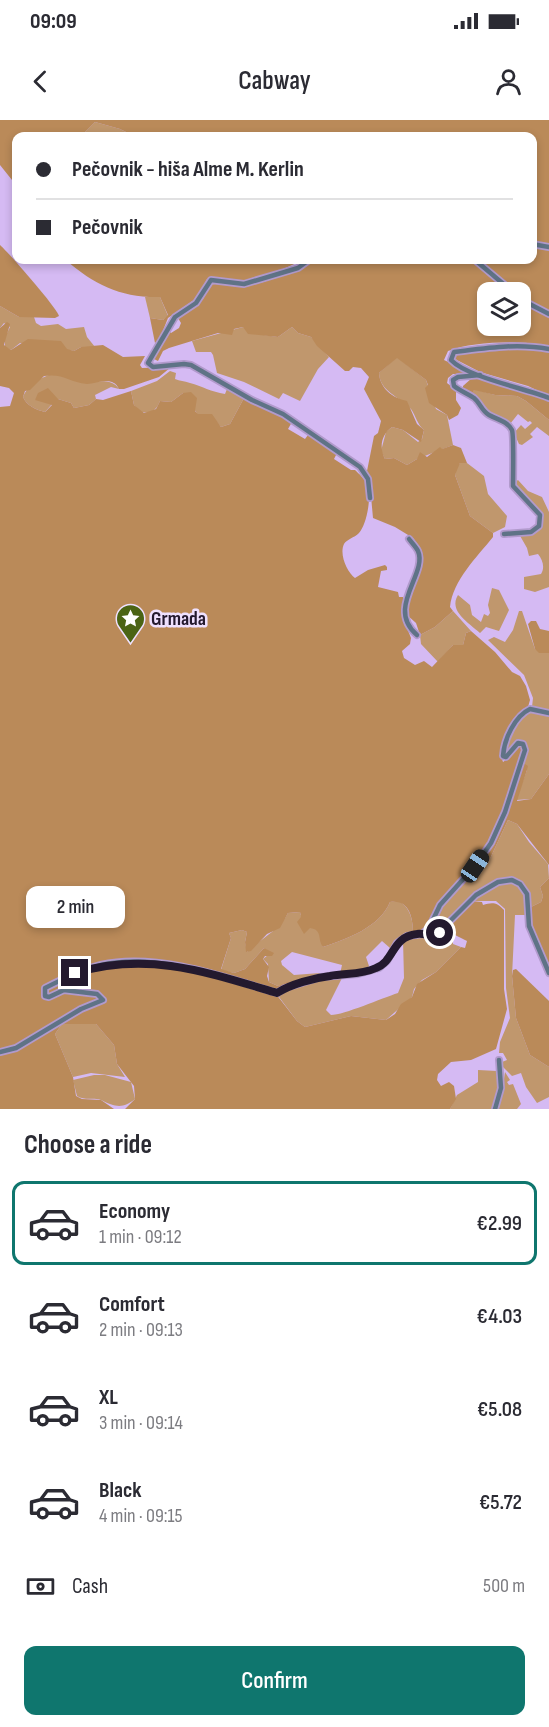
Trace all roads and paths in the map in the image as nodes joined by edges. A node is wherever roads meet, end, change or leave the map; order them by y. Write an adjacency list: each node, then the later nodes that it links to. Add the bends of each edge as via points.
1 (304, 264): 9 (street, via 244,284 211,280 196,303 175,317 148,363 153,367 191,365 284,414 360,467 368,479)
2 (480, 264): 3 (street)
3 (501, 282)
4 (531, 305): 5 (street)
5 (549, 314)
6 (549, 349): 7 (street, via 518,345 454,352 453,363)
7 (480, 375): 8 (street); 10 (street, via 458,377 453,380 454,386 475,399 489,415 506,422 513,441 513,486 540,515 539,526 531,532)
8 (549, 399)
9 (370, 498)
10 (504, 534)
11 (409, 539): 12 (street, via 419,552 419,561 405,609 410,630)
12 (417, 635)
13 (549, 713): 14 (street, via 530,709 518,718 503,756 518,743 525,750 505,812 491,843 440,905)
14 (422, 934): 15 (street, via 435,936 476,895 498,882 512,880 526,894 529,926); 16 (street, via 407,936 397,943 379,968 321,978 277,993 181,967 103,964 45,988 45,996 49,997 64,990 97,993 103,1000 16,1048)
15 (549, 973)
16 (0, 1052)
17 (499, 1060): 18 (street, via 501,1088)
18 (495, 1109)

